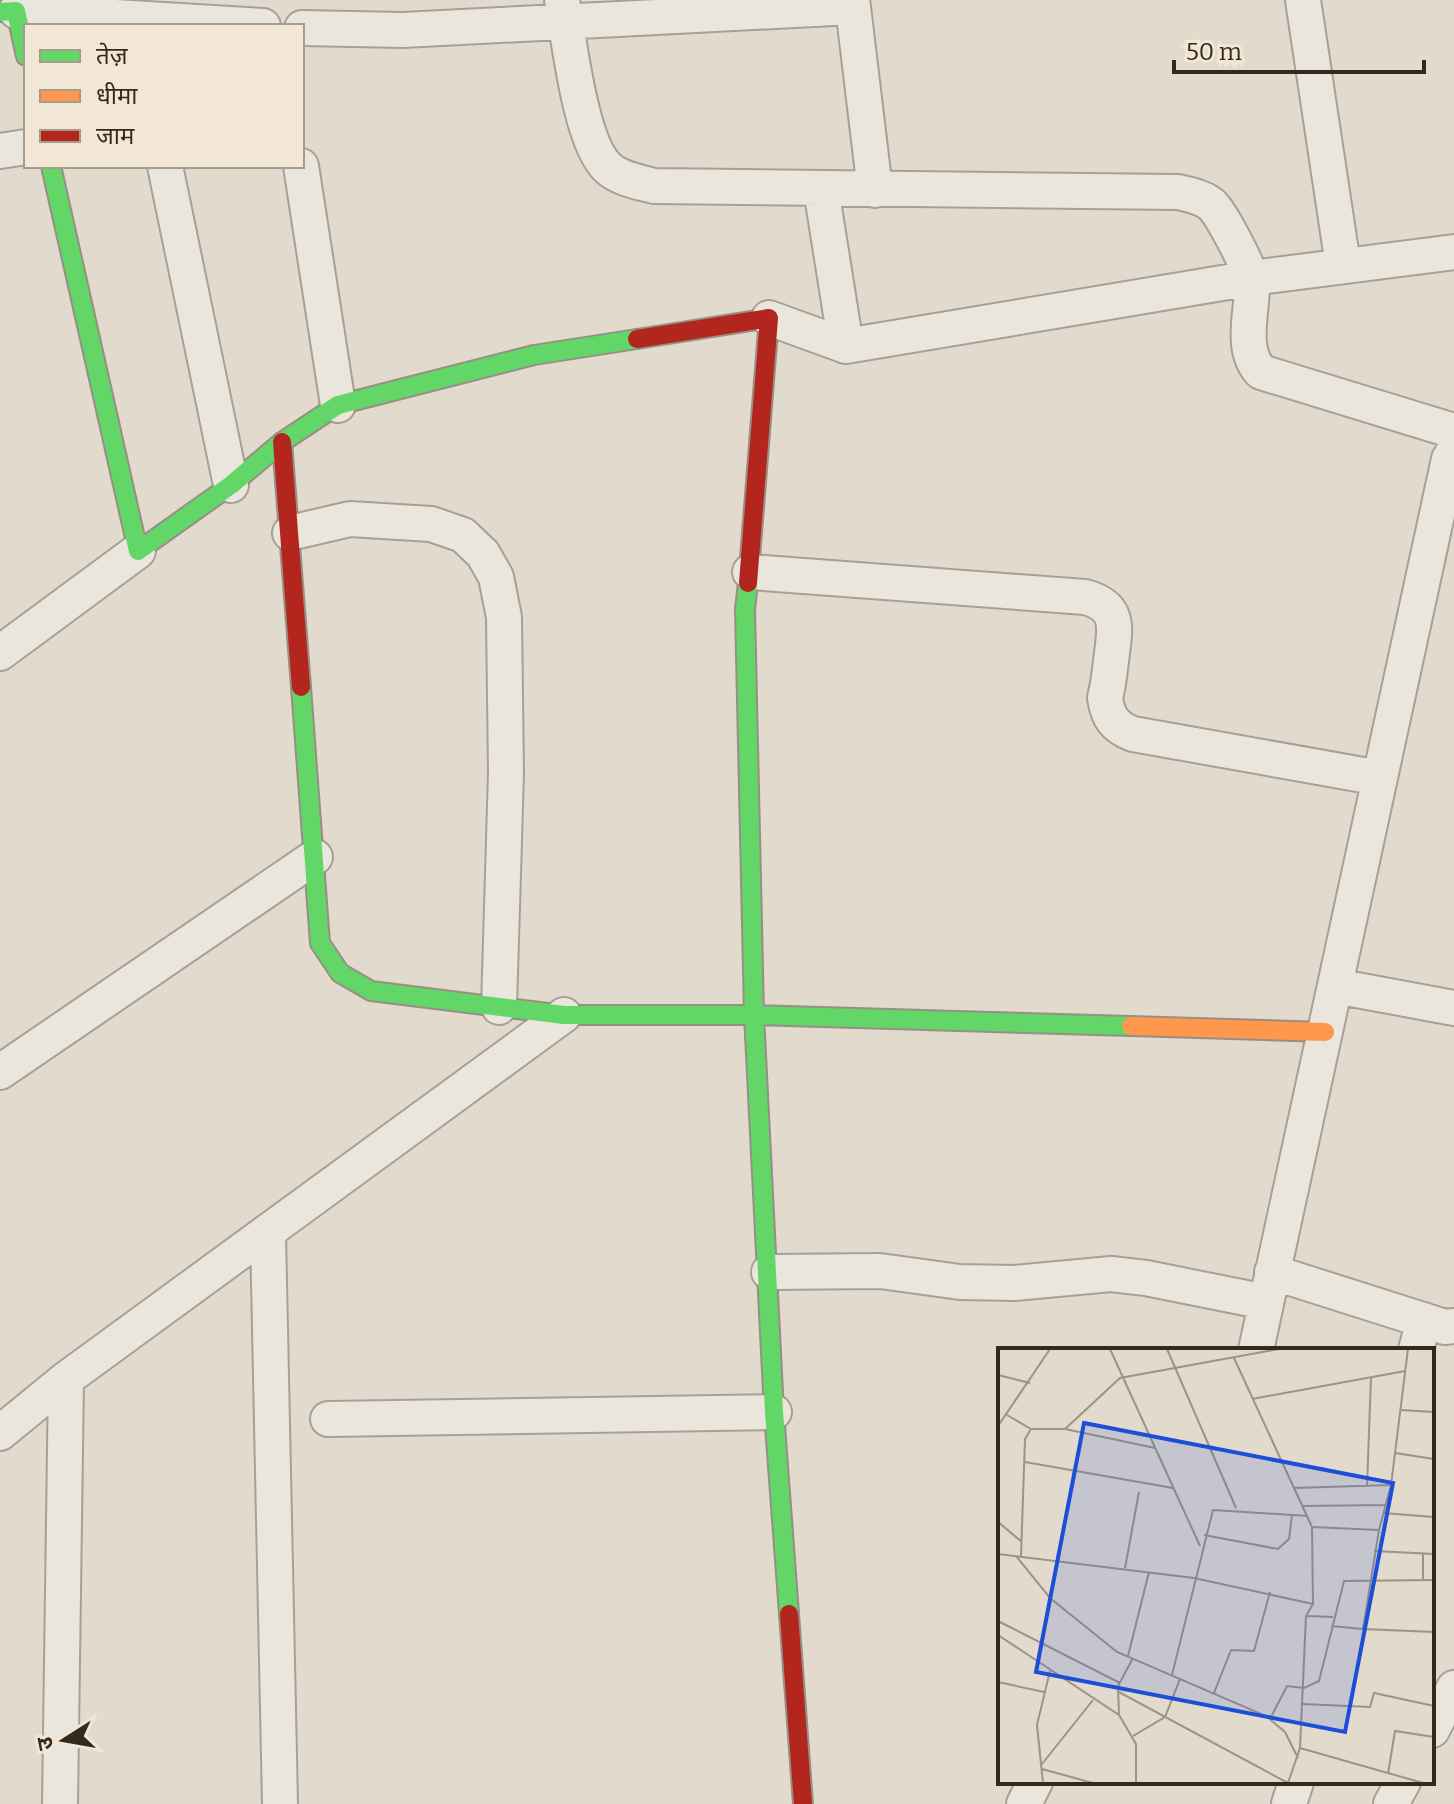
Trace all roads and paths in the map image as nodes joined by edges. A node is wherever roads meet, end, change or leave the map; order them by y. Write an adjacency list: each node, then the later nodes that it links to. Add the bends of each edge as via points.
1 (1303, 0): 19 (street)
2 (852, 3): 4 (street); 17 (street)
3 (179, 10): 7 (street); 8 (street)
4 (564, 11): 6 (street); 16 (street, via 585,120 607,167 654,186)
5 (8, 12): 7 (street); 10 (main road)
6 (401, 15): 9 (street)
7 (135, 22)
8 (252, 24)
9 (304, 28)
10 (24, 51)
11 (24, 147): 12 (street)
12 (0, 151)
13 (51, 168): 29 (main road)
14 (165, 168): 27 (street)
15 (301, 168): 23 (street)
16 (821, 189): 17 (street); 22 (street)
17 (875, 190): 20 (street, via 1178,192 1211,204)
18 (1454, 252): 19 (street)
19 (1343, 265): 20 (street)
20 (1252, 278): 22 (street); 24 (street, via 1248,353 1261,372)
21 (769, 318): 22 (street); 23 (main road, via 534,355); 30 (main road)
22 (846, 346)
23 (338, 405): 25 (main road)
24 (1454, 431)
25 (282, 442): 27 (main road); 28 (main road)
26 (1454, 451): 32 (street)
27 (231, 485): 29 (main road)
28 (290, 533): 33 (main road); 35 (street, via 350,519 431,524 463,535 496,577 504,617 506,773)
29 (138, 551): 31 (street)
30 (750, 572): 32 (street, via 1097,600 1111,612 1115,626 1105,698 1118,728); 38 (main road, via 745,609)
31 (0, 653)
32 (1380, 778): 34 (street)
33 (315, 857): 35 (main road, via 320,943 348,982 371,991); 40 (street)
34 (1335, 986): 36 (street); 39 (street)
35 (499, 1007): 37 (main road)
36 (1454, 1008)
37 (564, 1015): 38 (main road); 41 (street)
38 (754, 1015): 39 (main road); 42 (main road)
39 (1325, 1032): 43 (street)
40 (0, 1072)
41 (268, 1234): 46 (street); 56 (street)
42 (769, 1272): 43 (street, via 880,1271 1014,1283 1111,1274); 47 (main road)
43 (1269, 1287): 44 (street); 45 (street)
44 (1431, 1332)
45 (1256, 1348)
46 (66, 1379): 49 (street); 55 (street)
47 (774, 1412): 48 (street); 57 (main road)
48 (328, 1419)
49 (0, 1433)
50 (1454, 1688): 51 (street)
51 (1440, 1727)
52 (1034, 1784): 58 (street)
53 (1295, 1784): 59 (street)
54 (1402, 1784): 60 (street)
55 (60, 1804)
56 (280, 1804)
57 (803, 1804)
58 (1024, 1804)
59 (1289, 1804)
60 (1391, 1804)

